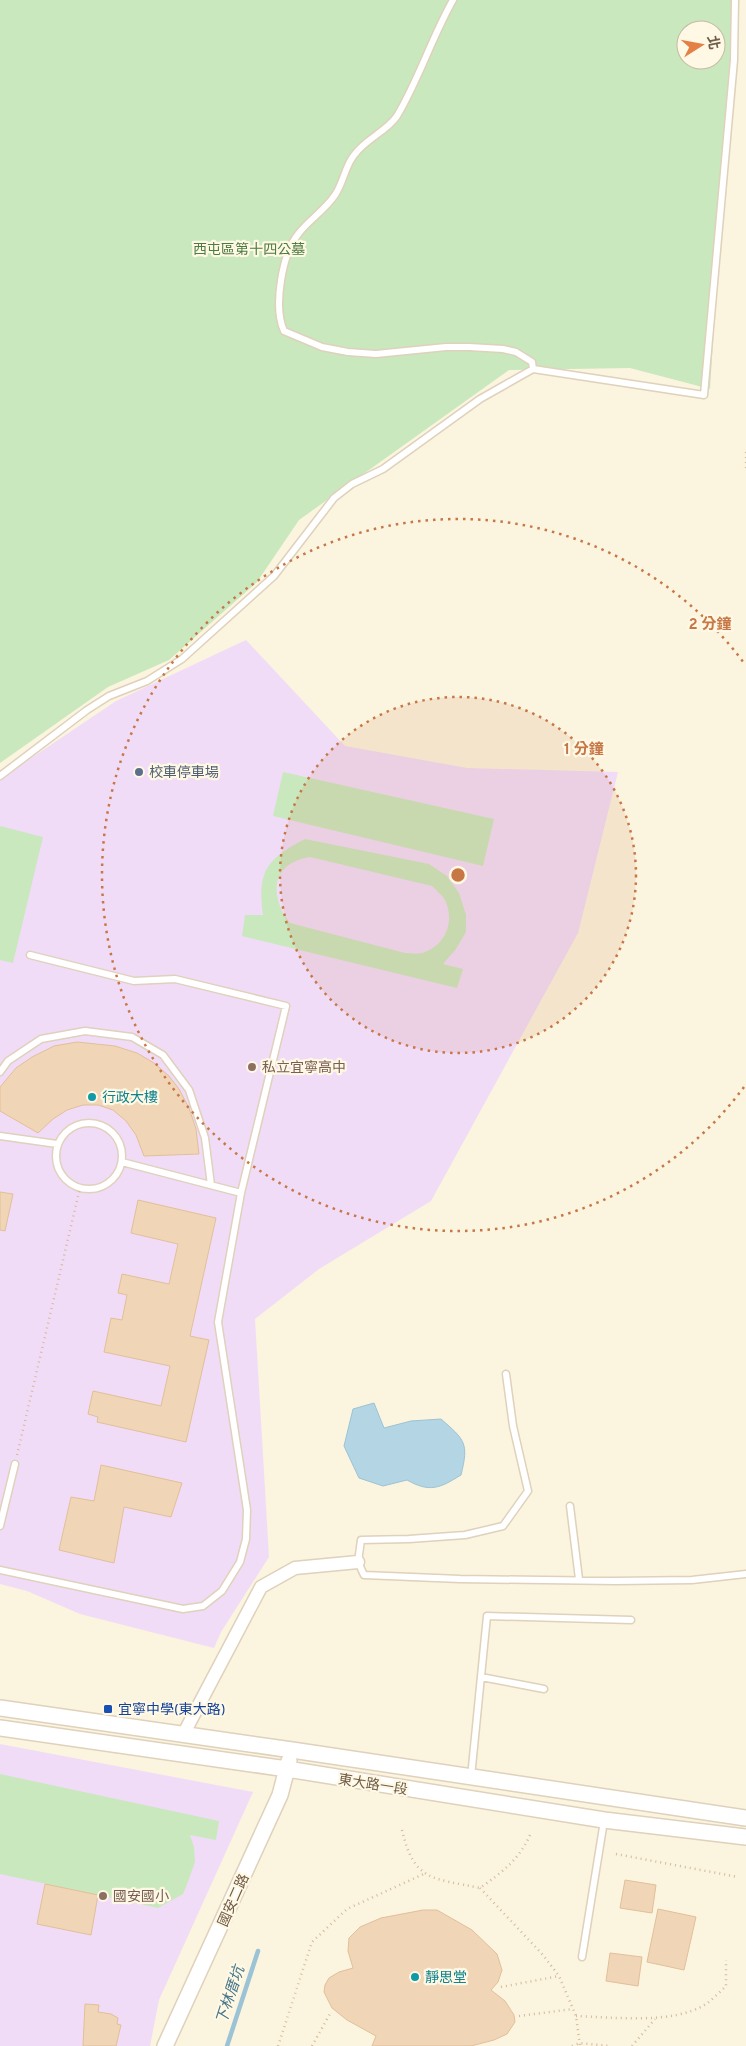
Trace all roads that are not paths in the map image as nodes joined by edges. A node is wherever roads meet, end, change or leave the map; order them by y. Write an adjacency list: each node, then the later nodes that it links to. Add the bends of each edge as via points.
1 (453, 0): 3 (lane, via 396,117 355,153 336,194 294,240 284,264 280,300 282,327 284,331 322,347 348,352 376,354 446,347 503,349 516,352 532,362)
2 (735, 0): 3 (lane, via 734,60 704,395)
3 (533, 369): 4 (lane, via 480,399 383,469 352,484 334,498 274,576 182,659 147,682 109,696 87,710)
4 (0, 776)
5 (30, 955): 11 (lane, via 134,981 175,980 286,1006)
6 (0, 1072): 10 (lane, via 8,1061 41,1039 85,1031 132,1037 163,1055 189,1090 205,1138)
7 (0, 1136): 8 (lane)
8 (58, 1144): 9 (lane, via 69,1128 88,1122 98,1124 120,1142); 9 (lane, via 59,1171 64,1179 80,1188 98,1188 107,1184)
9 (122, 1162): 10 (lane)
10 (211, 1185): 11 (lane)
11 (241, 1192): 17 (lane, via 218,1322 247,1510 246,1539 240,1562 222,1591 203,1606 183,1609)
12 (506, 1374): 16 (lane, via 513,1426 528,1491 503,1526 465,1535 361,1540)
13 (15, 1464): 15 (lane)
14 (570, 1506): 19 (lane)
15 (0, 1526)
16 (358, 1562): 19 (lane, via 364,1575); 25 (street, via 295,1568 261,1587)
17 (0, 1570)
18 (746, 1574): 19 (lane, via 692,1580)
19 (579, 1579)
20 (631, 1620): 21 (lane, via 487,1616)
21 (481, 1677): 22 (lane); 28 (lane)
22 (544, 1690)
23 (0, 1708): 25 (street, 東大路一段)
24 (0, 1728): 27 (street, 東大路一段)
25 (182, 1735): 26 (street, 東大路一段)
26 (292, 1750): 27 (street, 國安二路); 28 (street, 東大路一段)
27 (287, 1770): 30 (street, 東大路一段); 33 (street, 國安二路, via 276,1803)
28 (471, 1777): 29 (street, 東大路一段)
29 (746, 1818)
30 (604, 1820): 31 (street, 東大路一段); 32 (lane)
31 (746, 1837)
32 (582, 1957)
33 (165, 2046)

